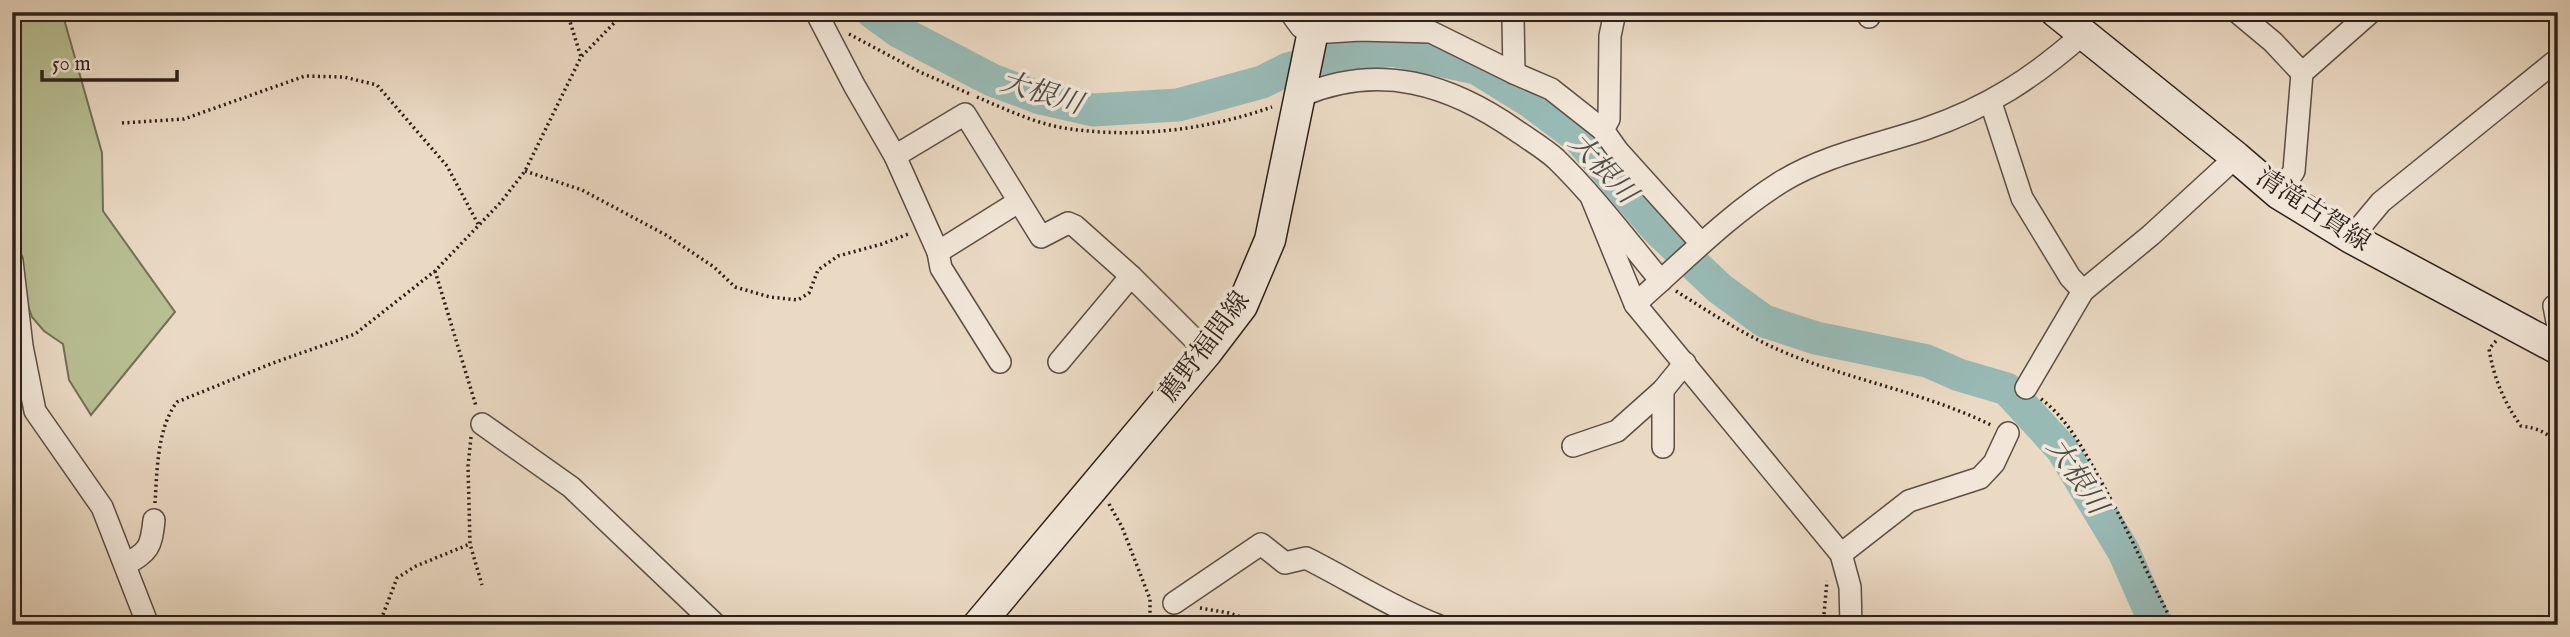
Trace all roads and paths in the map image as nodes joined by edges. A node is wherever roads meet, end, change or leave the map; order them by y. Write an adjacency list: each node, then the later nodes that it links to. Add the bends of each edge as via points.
1 (567, 12): 11 (path)
2 (634, 12): 11 (path, via 619,19)
3 (1290, 12): 10 (street, via 1301,27)
4 (1516, 12): 13 (street)
5 (1615, 12): 18 (street, via 1610,36 1609,120)
6 (2237, 12): 14 (street)
7 (2371, 12): 14 (street)
8 (820, 19): 15 (path, via 920,72 999,107 1062,128 1136,134 1178,130 1258,112); 19 (street)
9 (2074, 21): 16 (street, via 2044,68); 20 (main road, 清滝古賀線)
10 (1313, 31): 13 (street, via 1430,32); 15 (main road, 薦野福間線)
11 (581, 57): 21 (path)
12 (2558, 59): 27 (street, via 2381,202)
13 (1514, 74): 18 (street, via 1551,89)
14 (2302, 74): 22 (street, via 2294,170)
15 (1301, 96): 23 (street, via 1363,80 1401,79 1443,90 1495,115 1554,158); 39 (main road, 薦野福間線, via 1261,263 1242,306)
16 (1991, 103): 28 (street, via 1845,153 1782,181); 34 (street, via 2022,198)
17 (122, 123): 25 (path, via 184,119 305,76 344,77 377,85 447,166)
18 (1603, 130): 28 (street)
19 (895, 156): 24 (street, via 965,114); 26 (street)
20 (2236, 157): 22 (main road, 清滝古賀線); 34 (street)
21 (525, 171): 25 (path); 26 (path, via 582,190 666,235 735,286 770,297 798,300 809,293 818,270 838,256)
22 (2279, 194): 27 (main road, 清滝古賀線)
23 (1592, 198): 33 (street); 36 (street)
24 (1018, 202): 29 (street); 32 (street, via 1041,237 1068,223 1075,226)
25 (478, 224): 31 (path)
26 (928, 228): 29 (street)
27 (2351, 238): 37 (main road, 清滝古賀線)
28 (1700, 242): 33 (street)
29 (938, 252): 40 (street, via 941,268)
30 (12, 261): 54 (street, via 35,411 102,507)
31 (435, 271): 45 (path); 51 (path, via 355,334 177,402 170,411 161,447)
32 (1131, 276): 39 (street); 41 (street)
33 (1661, 281): 36 (street); 46 (path, via 1779,350 1970,415)
34 (2083, 291): 43 (street)
35 (2558, 303): 38 (street, via 2554,306)
36 (1635, 304): 42 (street)
37 (2511, 324): 38 (main road, 清滝古賀線); 48 (path, via 2489,349 2493,373 2521,426 2537,428)
38 (2555, 337)
39 (1207, 352): 50 (main road, 薦野福間線)
40 (1000, 362)
41 (1059, 362)
42 (1685, 363): 44 (street); 53 (street)
43 (2025, 388): 67 (path, via 2055,409 2080,444)
44 (1663, 390): 47 (street, via 1617,431); 49 (street)
45 (482, 424): 52 (path, via 471,435); 60 (street, via 571,487)
46 (2008, 433): 53 (street, via 1994,463 1980,478 1909,501)
47 (1573, 446)
48 (2558, 446)
49 (1663, 447)
50 (1097, 484): 56 (path, via 1122,527); 61 (main road, 薦野福間線)
51 (154, 520): 54 (street, via 152,542 145,553)
52 (470, 544): 55 (path); 59 (path, via 397,578)
53 (1841, 554): 65 (path, via 1827,577); 66 (street, via 1850,587)
54 (125, 565): 58 (street)
55 (482, 586)
56 (1150, 599): 57 (path); 62 (path)
57 (1174, 603): 63 (path); 64 (street, via 1261,544 1286,563 1306,558)
58 (148, 625)
59 (379, 625)
60 (716, 625)
61 (978, 625)
62 (1150, 625)
63 (1266, 625)
64 (1437, 625)
65 (1823, 625)
66 (1851, 625)
67 (2175, 625)

